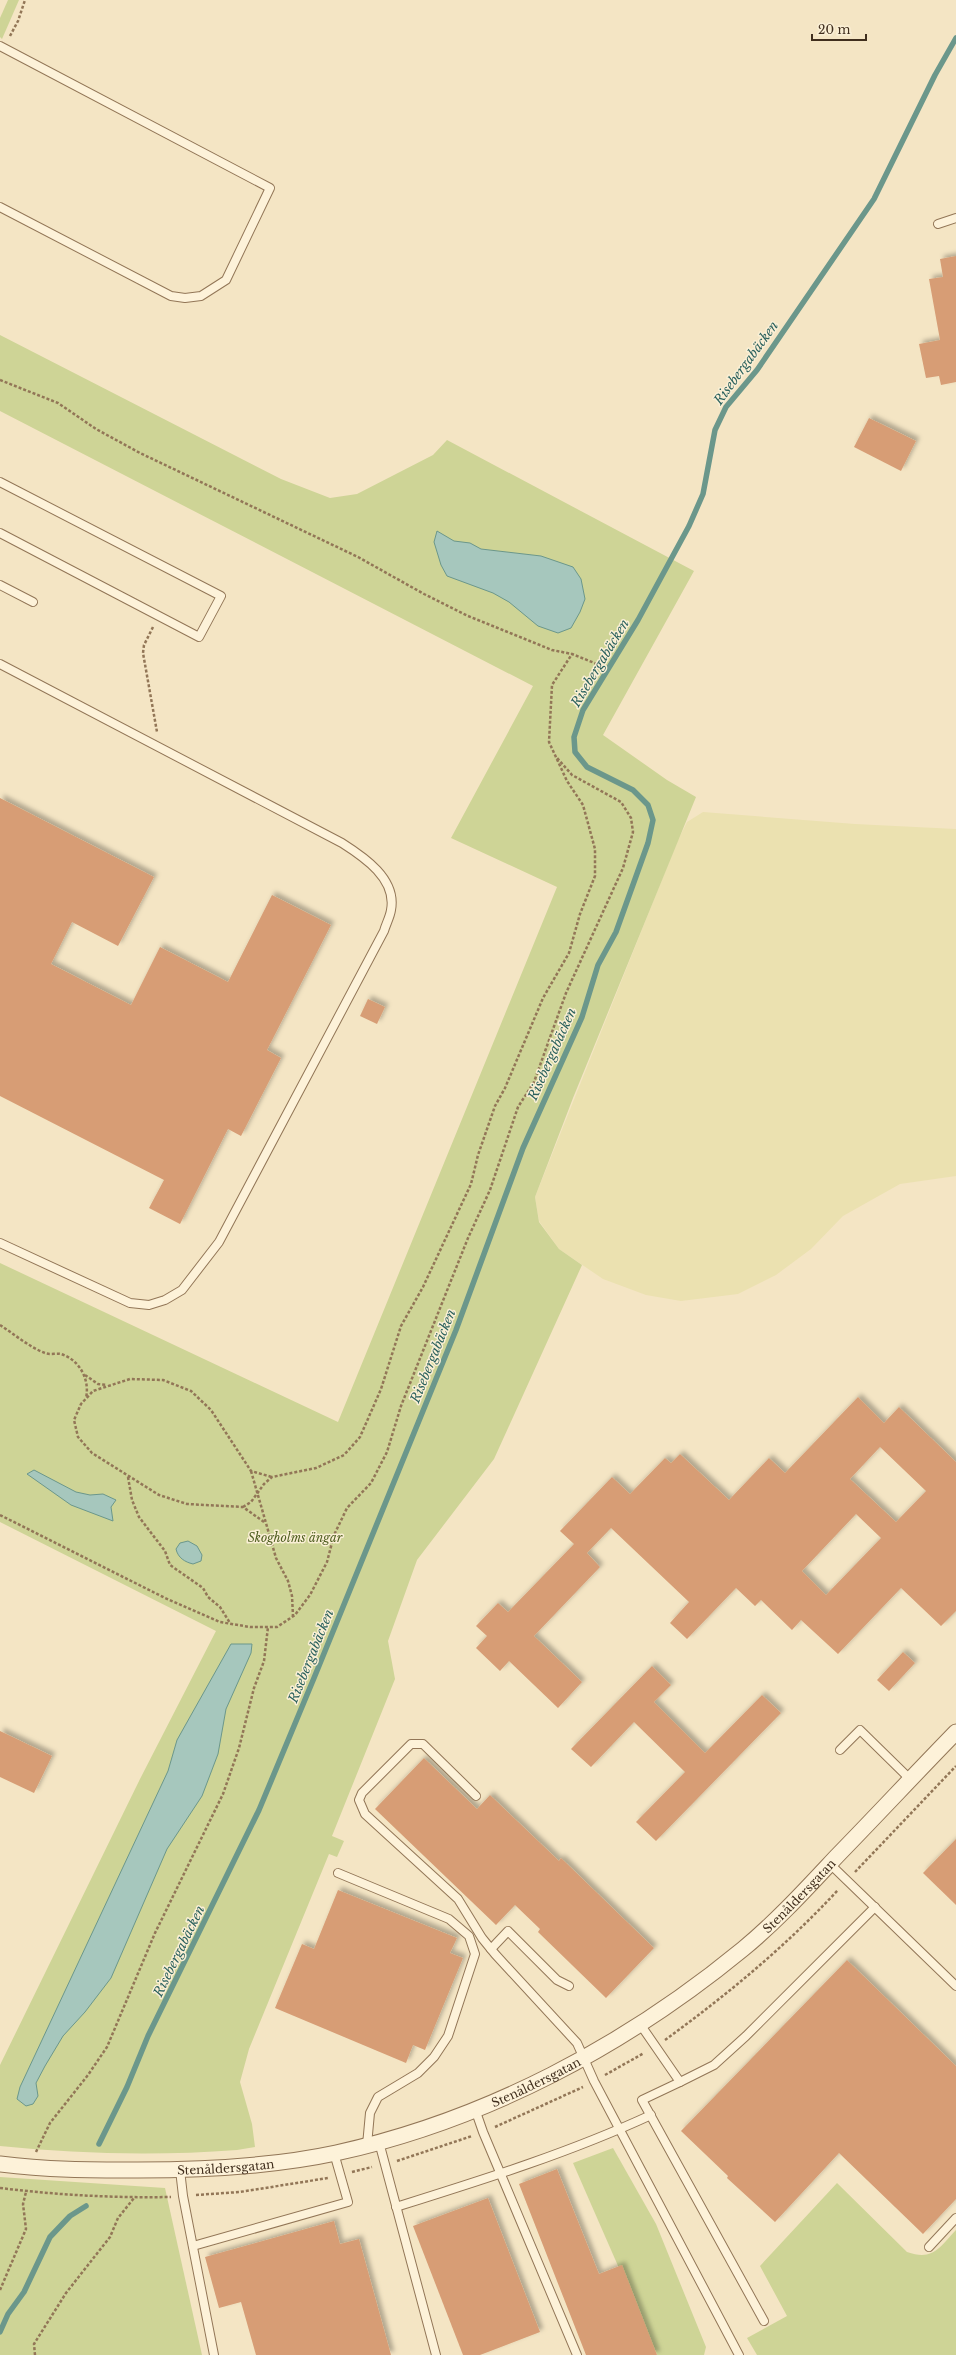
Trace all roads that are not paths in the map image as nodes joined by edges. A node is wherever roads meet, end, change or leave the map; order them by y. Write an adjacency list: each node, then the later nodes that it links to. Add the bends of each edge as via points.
1 (2, 47): 2 (lane, via 270,188 226,280 201,296 185,298 171,296)
2 (0, 207)
3 (956, 218): 4 (lane)
4 (938, 224)
5 (0, 482): 6 (lane, via 221,596 200,637)
6 (0, 533)
7 (0, 585): 8 (lane)
8 (33, 602)
9 (0, 664): 10 (lane, via 342,843 367,859 382,877 391,893 392,910 384,931 219,1242 182,1290 165,1300 149,1305 130,1303)
10 (0, 1243)
11 (956, 1732): 13 (street, Stenåldersgatan)
12 (840, 1750): 13 (lane, via 860,1730)
13 (910, 1780): 15 (street, Stenåldersgatan)
14 (476, 1796): 18 (lane, via 423,1744 416,1743 411,1744 362,1793 359,1800 365,1814 458,1898)
15 (830, 1864): 17 (lane); 21 (street, Stenåldersgatan, via 744,1948)
16 (338, 1874): 27 (lane, via 449,1919 469,1936 476,1954 448,2036 434,2057 418,2073 378,2097 370,2113)
17 (875, 1907): 20 (lane); 23 (lane, via 719,2060)
18 (491, 1949): 19 (lane, via 508,1931 557,1980); 22 (lane, via 566,2029)
19 (568, 1986)
20 (956, 1986)
21 (640, 2024): 22 (street, Stenåldersgatan); 23 (lane)
22 (584, 2058): 24 (street, Stenåldersgatan, via 536,2083); 26 (lane)
23 (680, 2082): 25 (lane, via 642,2100)
24 (475, 2109): 27 (street, Stenåldersgatan); 31 (lane)
25 (651, 2115): 26 (lane); 36 (lane)
26 (619, 2129): 31 (lane); 40 (lane)
27 (373, 2143): 28 (street, Stenåldersgatan); 32 (lane, via 385,2164)
28 (334, 2153): 30 (street, Stenåldersgatan, via 265,2164); 34 (lane, via 348,2202)
29 (0, 2164): 30 (street, Stenåldersgatan, via 66,2170)
30 (180, 2170): 34 (lane)
31 (501, 2174): 32 (lane); 39 (lane)
32 (396, 2207): 38 (lane)
33 (956, 2218): 35 (lane)
34 (193, 2246): 37 (lane)
35 (929, 2247)
36 (764, 2321)
37 (214, 2355)
38 (436, 2355)
39 (577, 2355)
40 (739, 2355)

